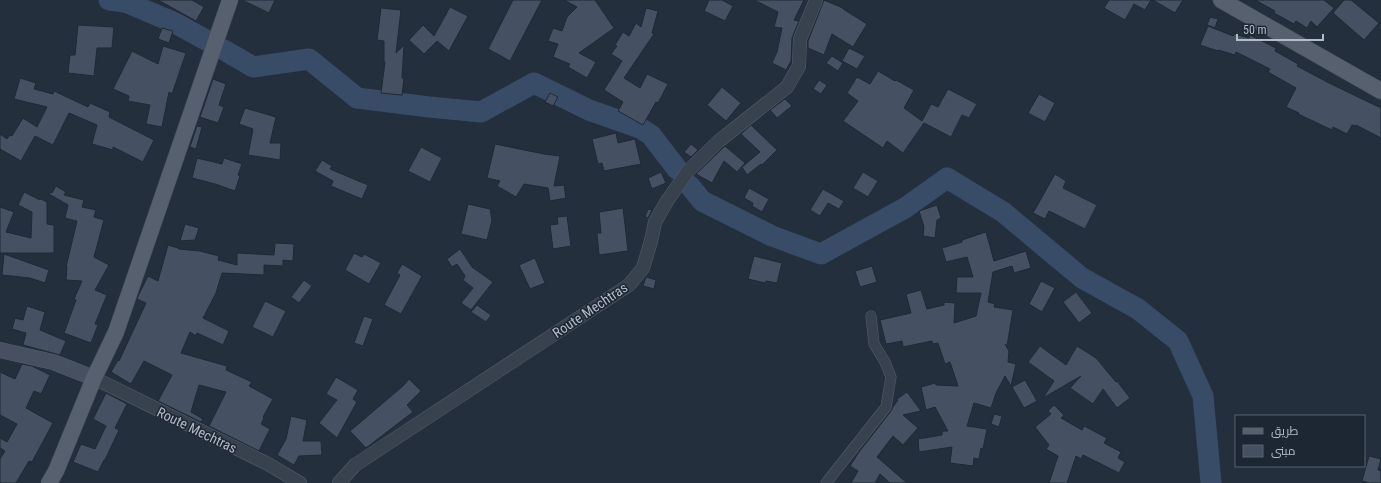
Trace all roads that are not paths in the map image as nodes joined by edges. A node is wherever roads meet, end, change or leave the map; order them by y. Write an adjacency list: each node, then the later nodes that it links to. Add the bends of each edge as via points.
1 (230, 0): 7 (main road, via 116,332)
2 (816, 0): 10 (street, Route Mechtras, via 800,39 799,66 787,88 719,141 688,171 655,222 643,268 629,285 355,465)
3 (1221, 0): 4 (main road)
4 (1381, 91)
5 (871, 316): 11 (street, via 874,344 891,377 886,407)
6 (0, 350): 7 (main road, via 53,362)
7 (94, 378): 8 (main road); 9 (street, Route Mechtras, via 268,464)
8 (49, 483)
9 (300, 483)
10 (340, 483)
11 (826, 483)

